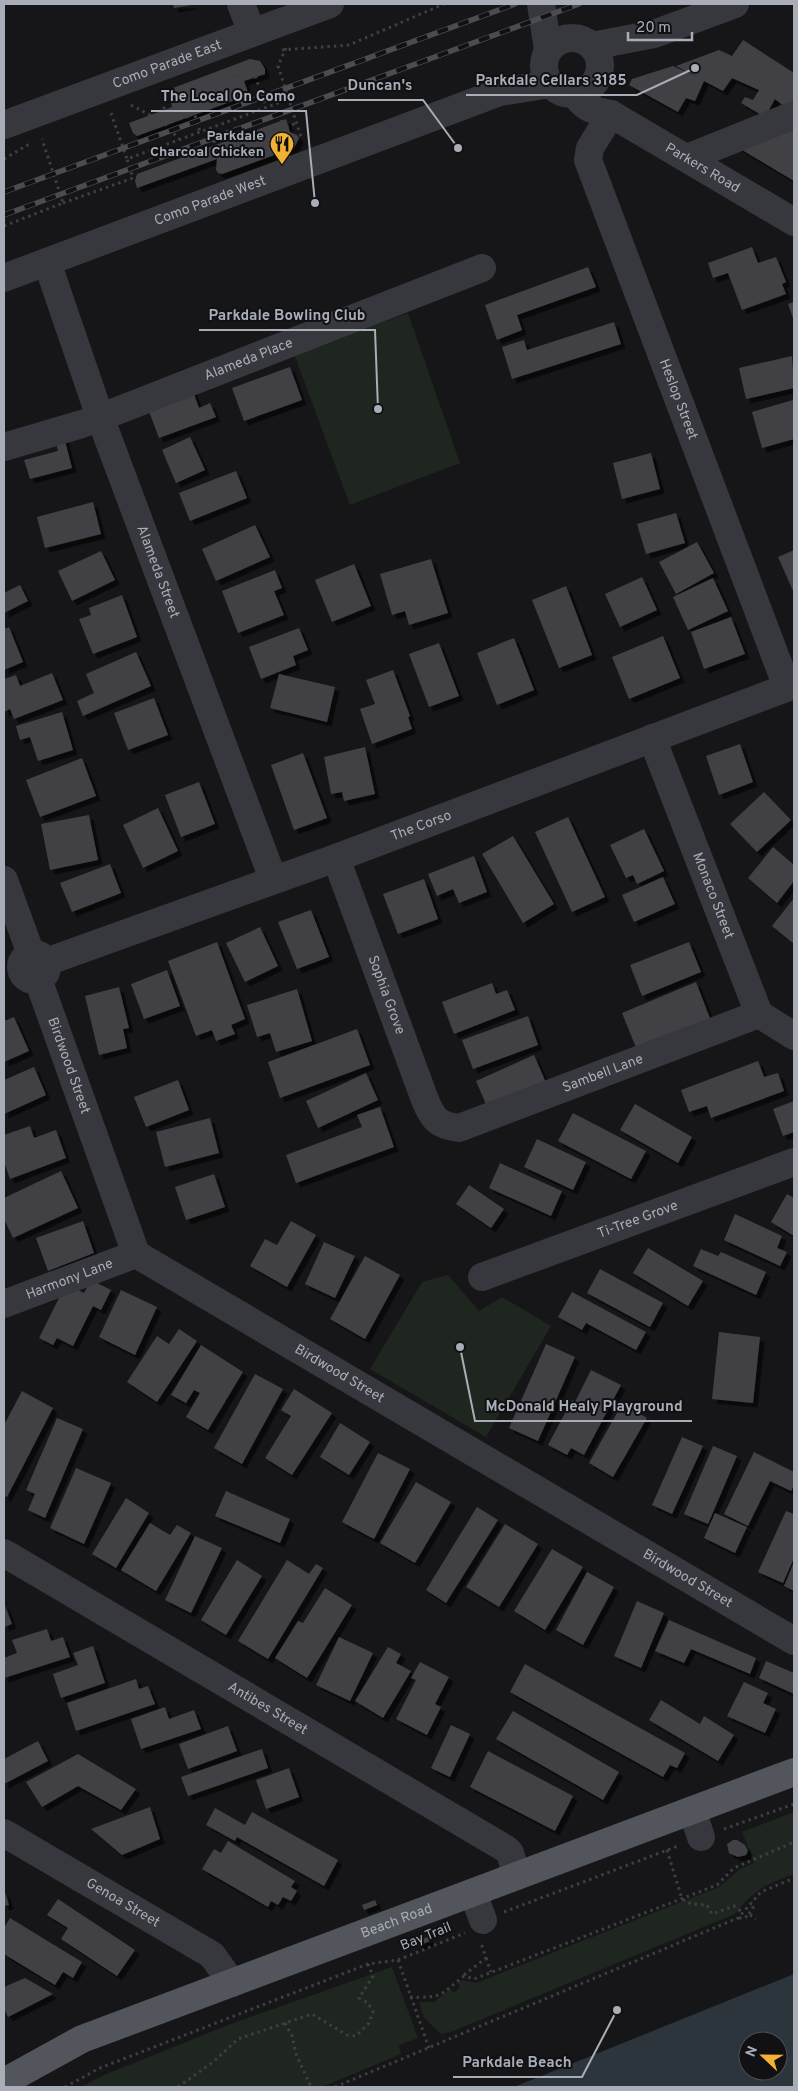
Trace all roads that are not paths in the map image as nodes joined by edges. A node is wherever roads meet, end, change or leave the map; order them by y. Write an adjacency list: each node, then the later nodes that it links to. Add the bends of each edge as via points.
1 (242, 4): 6 (street)
2 (330, 4): 6 (street, Como Parade East)
3 (541, 4): 9 (street)
4 (548, 4): 8 (street)
5 (735, 4): 7 (street)
6 (252, 33): 14 (street, Como Parade East)
7 (654, 34): 8 (street); 10 (street)
8 (584, 42): 9 (street, via 560,40); 10 (street, via 597,53 600,62)
9 (547, 66): 11 (street, via 557,91); 17 (street, Como Parade West, via 500,92)
10 (598, 75): 11 (street, via 592,86); 12 (street, via 602,96)
11 (575, 94): 12 (street, Parkers Road, via 588,109)
12 (611, 114): 15 (street, Parkers Road); 22 (street, Heslop Street, via 590,148 588,160)
13 (794, 115): 15 (street)
14 (4, 125)
15 (687, 158): 16 (street, Parkers Road)
16 (794, 222)
17 (46, 262): 19 (street, Como Parade West); 20 (street, Alameda Street)
18 (482, 268): 20 (street, Alameda Place)
19 (4, 278)
20 (100, 418): 21 (street, Alameda Place); 26 (street, Alameda Street)
21 (4, 447)
22 (790, 686): 23 (street, The Corso)
23 (652, 738): 24 (street, The Corso); 28 (street, Monaco Street)
24 (336, 858): 26 (street, The Corso); 30 (street, Sophia Grove, via 425,1100 433,1117)
25 (4, 880): 27 (street, Birdwood Street)
26 (273, 880): 27 (street, The Corso)
27 (28, 968): 32 (street, Birdwood Street)
28 (760, 1014): 29 (street); 30 (street, Sambell Lane, via 459,1128)
29 (794, 1036)
30 (445, 1126)
31 (794, 1162): 33 (street, Ti-Tree Grove)
32 (136, 1254): 34 (street, Harmony Lane); 36 (street, Birdwood Street)
33 (482, 1277)
34 (4, 1304)
35 (4, 1553): 41 (street, Antibes Street, via 506,1848)
36 (794, 1641)
37 (794, 1772): 38 (main road, Beach Road)
38 (692, 1810): 40 (street); 41 (main road, Beach Road)
39 (4, 1833): 44 (street, Genoa Street, via 212,1955)
40 (701, 1837)
41 (516, 1876): 42 (main road, Beach Road)
42 (473, 1893): 43 (street); 44 (main road, Beach Road)
43 (479, 1924)
44 (232, 1983): 45 (main road, Beach Road, via 82,2039)
45 (4, 2082)

